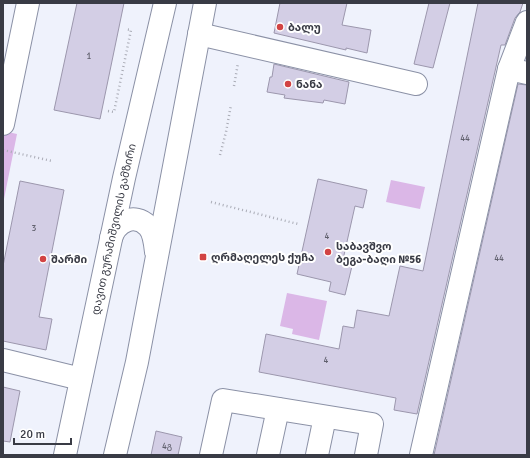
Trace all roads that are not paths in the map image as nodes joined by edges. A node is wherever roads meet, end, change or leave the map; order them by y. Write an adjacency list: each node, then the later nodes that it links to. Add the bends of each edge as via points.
1 (28, 3): 7 (main road)
2 (165, 3): 10 (main road, დავით გურამიშვილის გამზირი)
3 (205, 3): 5 (main road)
4 (527, 22): 6 (main road)
5 (199, 34): 8 (main road); 11 (main road)
6 (518, 71): 22 (main road)
7 (7, 80): 9 (main road)
8 (416, 84)
9 (3, 124)
10 (111, 239): 11 (main road, via 120,223 139,221 148,226 153,234); 13 (main road, დავით გურამიშვილის გამზირი)
11 (157, 253): 17 (main road, via 137,362)
12 (3, 360): 13 (main road)
13 (81, 379): 16 (main road, დავით გურამიშვილის გამზირი)
14 (278, 409): 15 (main road); 18 (main road, via 223,400); 19 (main road)
15 (325, 417): 20 (main road); 21 (main road, via 372,424)
16 (65, 455)
17 (115, 455)
18 (211, 455)
19 (268, 455)
20 (317, 455)
21 (366, 455)
22 (421, 455)

